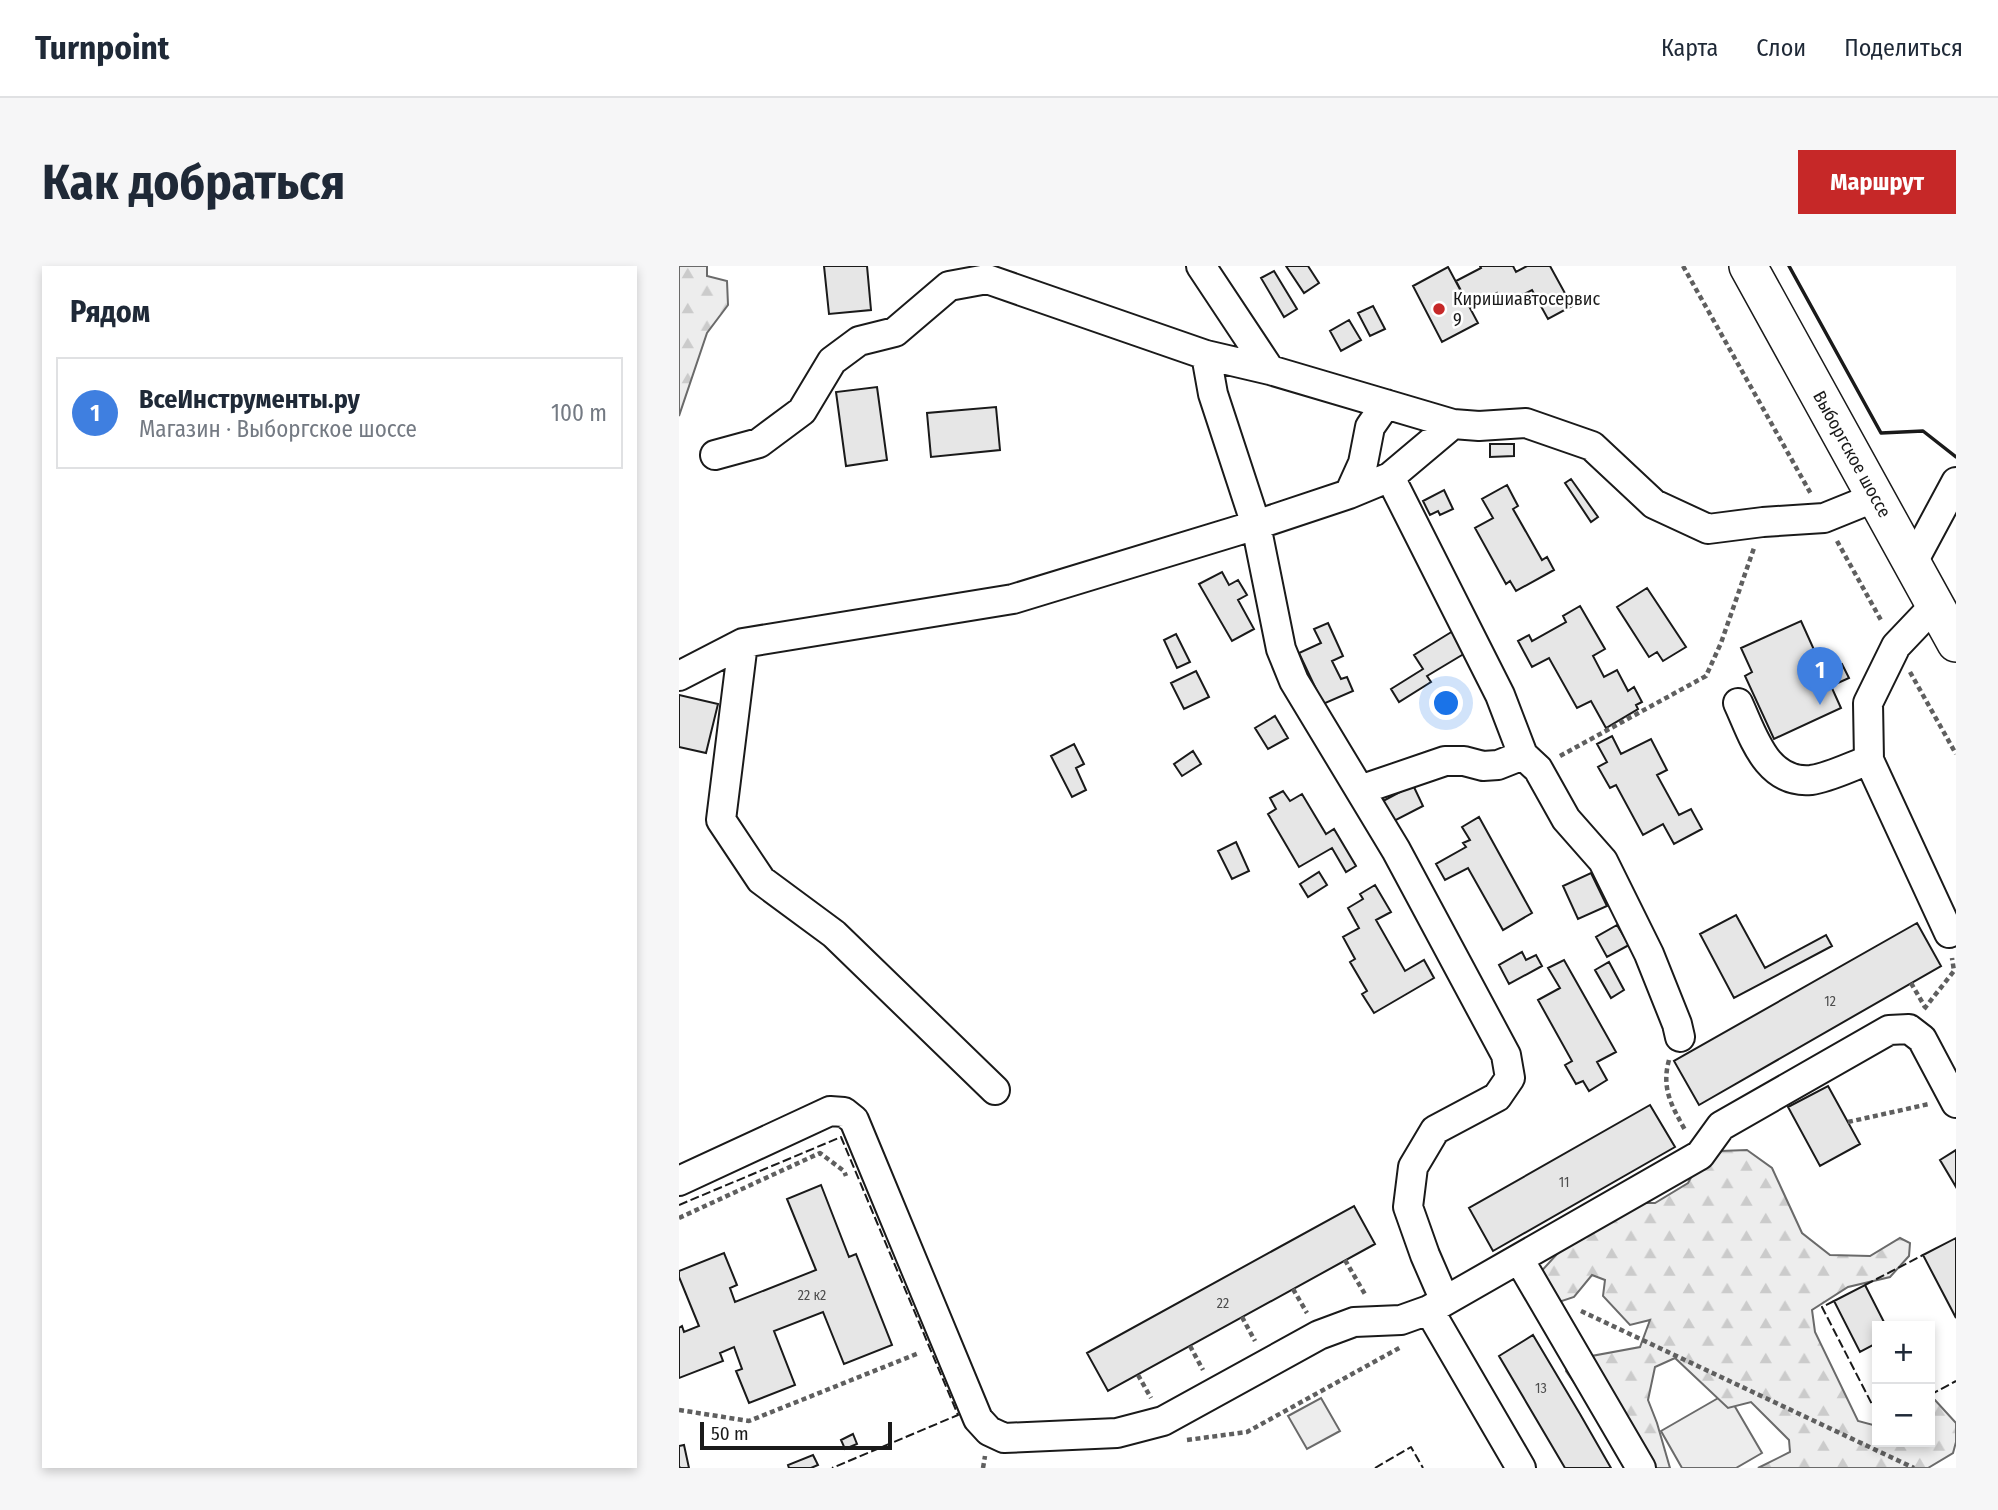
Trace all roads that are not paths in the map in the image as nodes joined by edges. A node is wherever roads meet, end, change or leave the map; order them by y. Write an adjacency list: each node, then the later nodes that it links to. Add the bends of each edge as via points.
1 (1201, 266): 4 (street)
2 (1748, 266): 11 (main road, Выборгское шоссе)
3 (1206, 355): 4 (street); 7 (street, via 987,279 950,286 895,332 859,341 832,361 802,411 759,443); 12 (street, via 1213,394)
4 (1270, 370): 5 (street)
5 (1386, 404): 6 (street); 10 (street, via 1370,427 1363,463)
6 (1453, 424): 8 (street); 11 (street, via 1526,423 1592,446 1654,504 1708,529 1824,518)
7 (715, 455)
8 (1390, 477): 10 (street); 20 (street)
9 (1956, 482): 13 (street)
10 (1349, 494): 12 (street)
11 (1876, 496): 13 (main road, Выборгское шоссе)
12 (1256, 525): 15 (street, via 1013,599); 21 (street, via 1281,649 1294,681)
13 (1912, 564): 14 (main road, Выборгское шоссе)
14 (1935, 605): 16 (main road, Выборгское шоссе); 19 (street, via 1896,646 1868,703)
15 (743, 643): 17 (street); 24 (street, via 721,820 761,880 834,934)
16 (1956, 643)
17 (679, 676)
18 (1738, 703): 19 (street, via 1765,760 1787,777 1812,780)
19 (1869, 760): 22 (street)
20 (1531, 762): 21 (street, via 1483,766 1445,761); 23 (street, via 1566,819 1602,861 1649,954)
21 (1360, 790): 28 (street, via 1506,1055 1510,1078 1497,1097 1435,1130 1413,1167 1408,1207 1425,1255)
22 (1949, 933)
23 (1680, 1037)
24 (995, 1090)
25 (1955, 1101): 27 (street, via 1921,1039 1917,1018 1721,1126 1700,1155)
26 (679, 1181): 28 (street, via 830,1111 844,1112 854,1121 978,1419 1004,1438 1117,1433 1163,1421 1319,1335 1354,1322)
27 (1519, 1259): 28 (street); 30 (street)
28 (1437, 1313): 29 (street)
29 (1521, 1468)
30 (1641, 1468)

